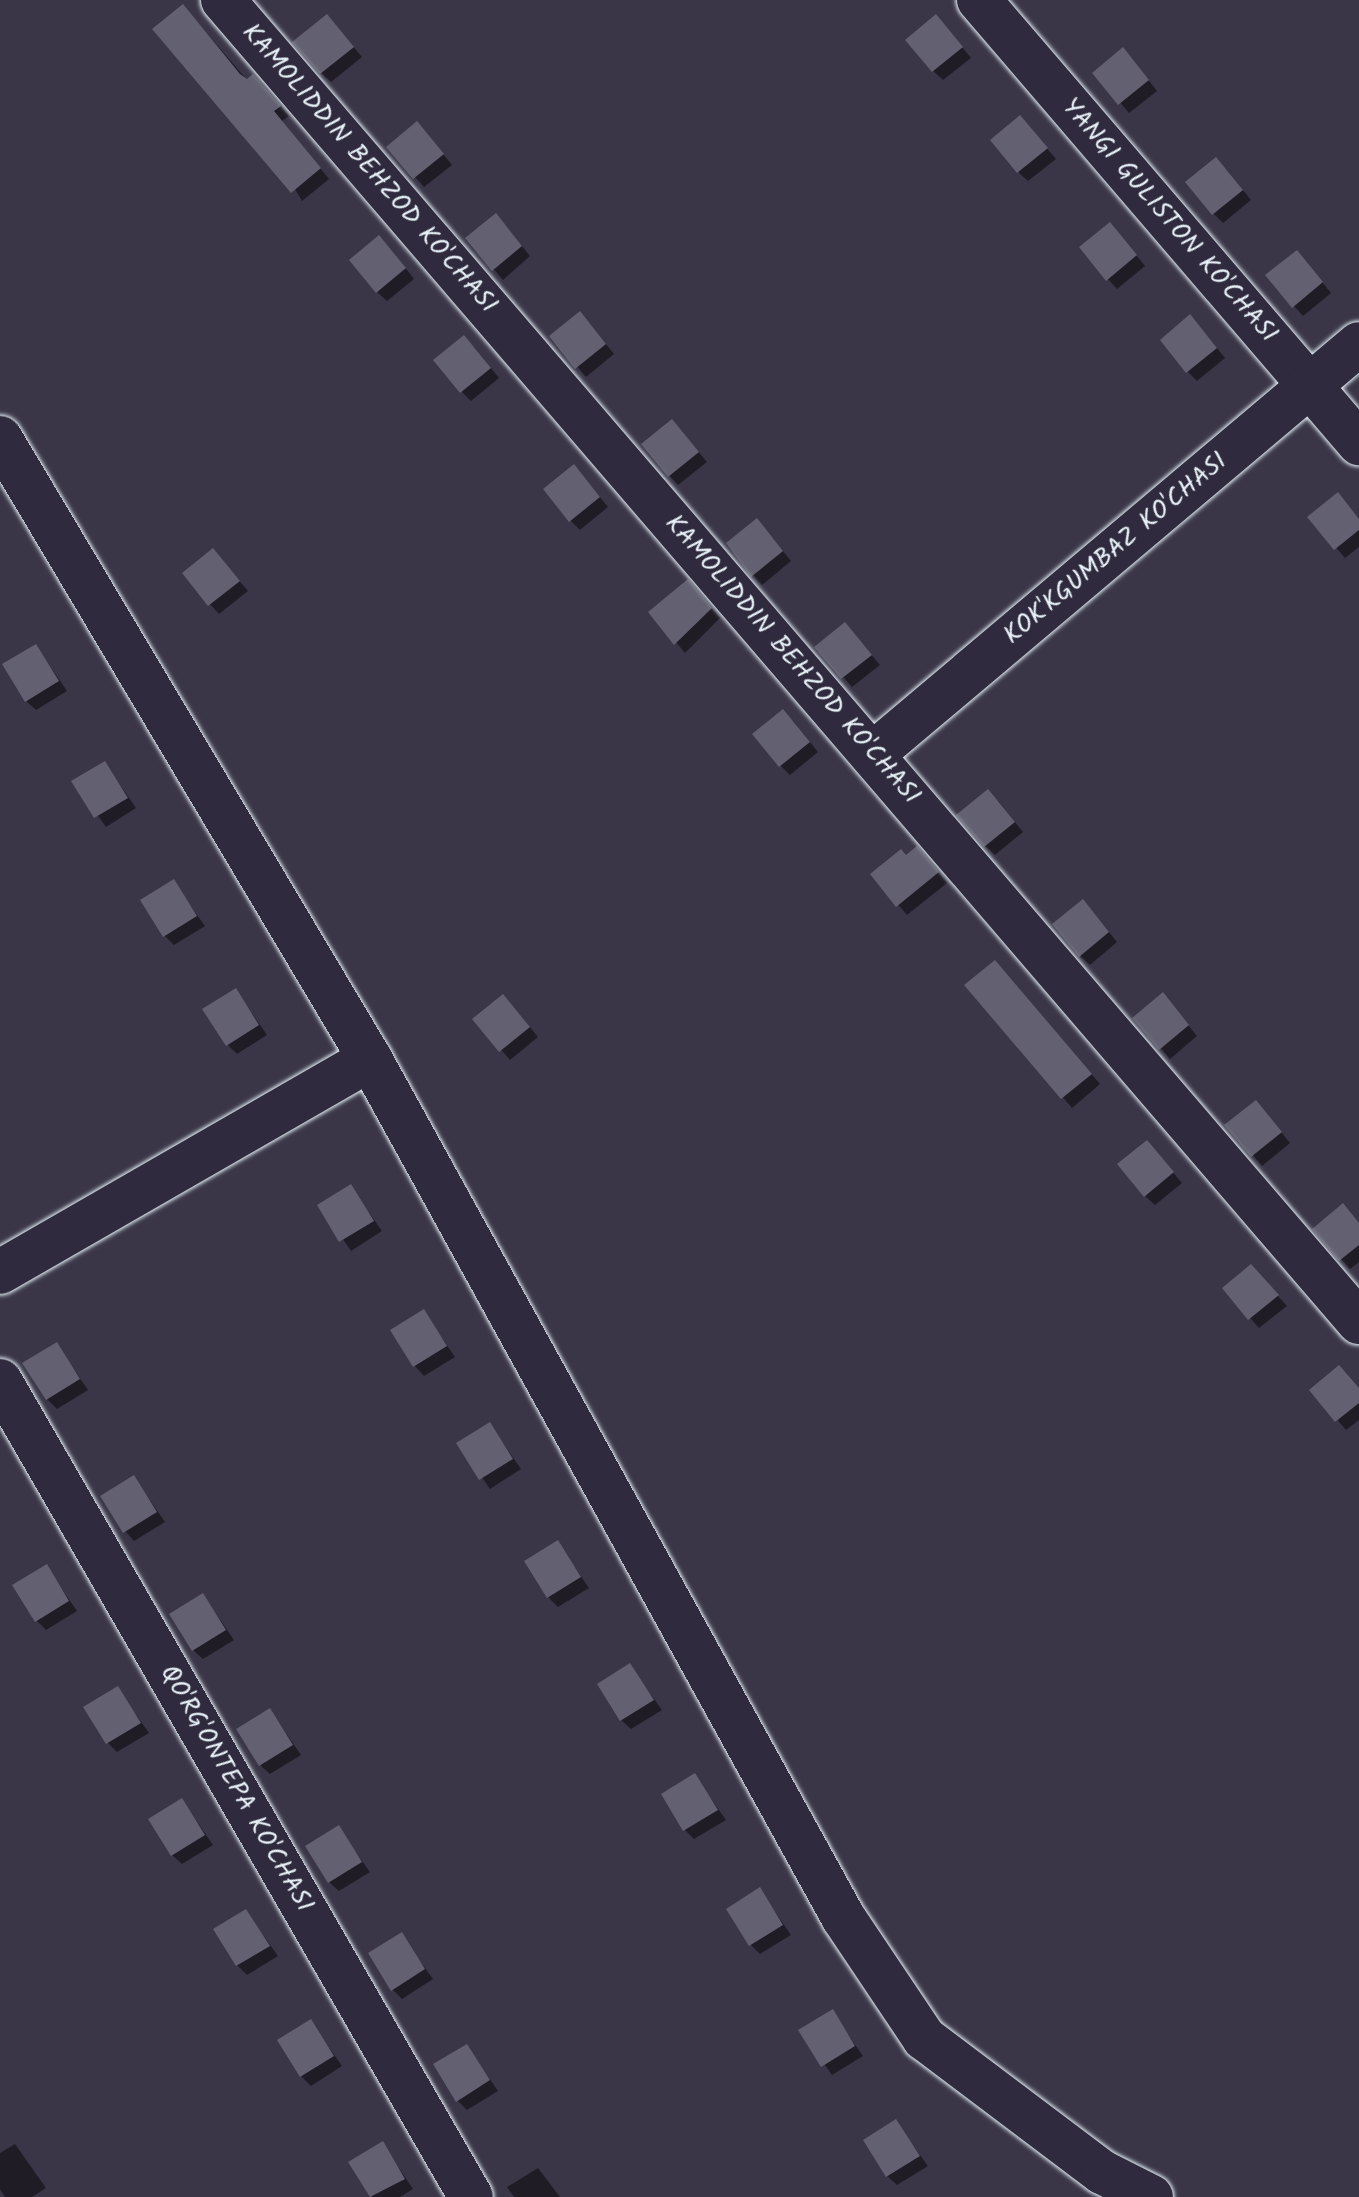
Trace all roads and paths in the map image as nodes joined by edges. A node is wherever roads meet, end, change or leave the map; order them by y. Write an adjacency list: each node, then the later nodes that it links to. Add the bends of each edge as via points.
1 (223, 0): 7 (street, KAMOLIDDIN BEHZOD KO'CHASI)
2 (979, 0): 4 (street, YANGI GULISTON KO'CHASI)
3 (1359, 344): 4 (street, KOK'KGUMBAZ KO'CHASI)
4 (1310, 386): 6 (street, YANGI GULISTON KO'CHASI); 7 (street, KOK'KGUMBAZ KO'CHASI)
5 (0, 438): 8 (street)
6 (1359, 443)
7 (874, 753): 10 (street, KAMOLIDDIN BEHZOD KO'CHASI)
8 (370, 1059): 9 (street); 13 (street, via 843,1917 924,2038 1102,2172)
9 (0, 1272)
10 (1359, 1322)
11 (0, 1381): 12 (street, QO'RG'ONTEPA KO'CHASI)
12 (471, 2197)
13 (1151, 2197)

